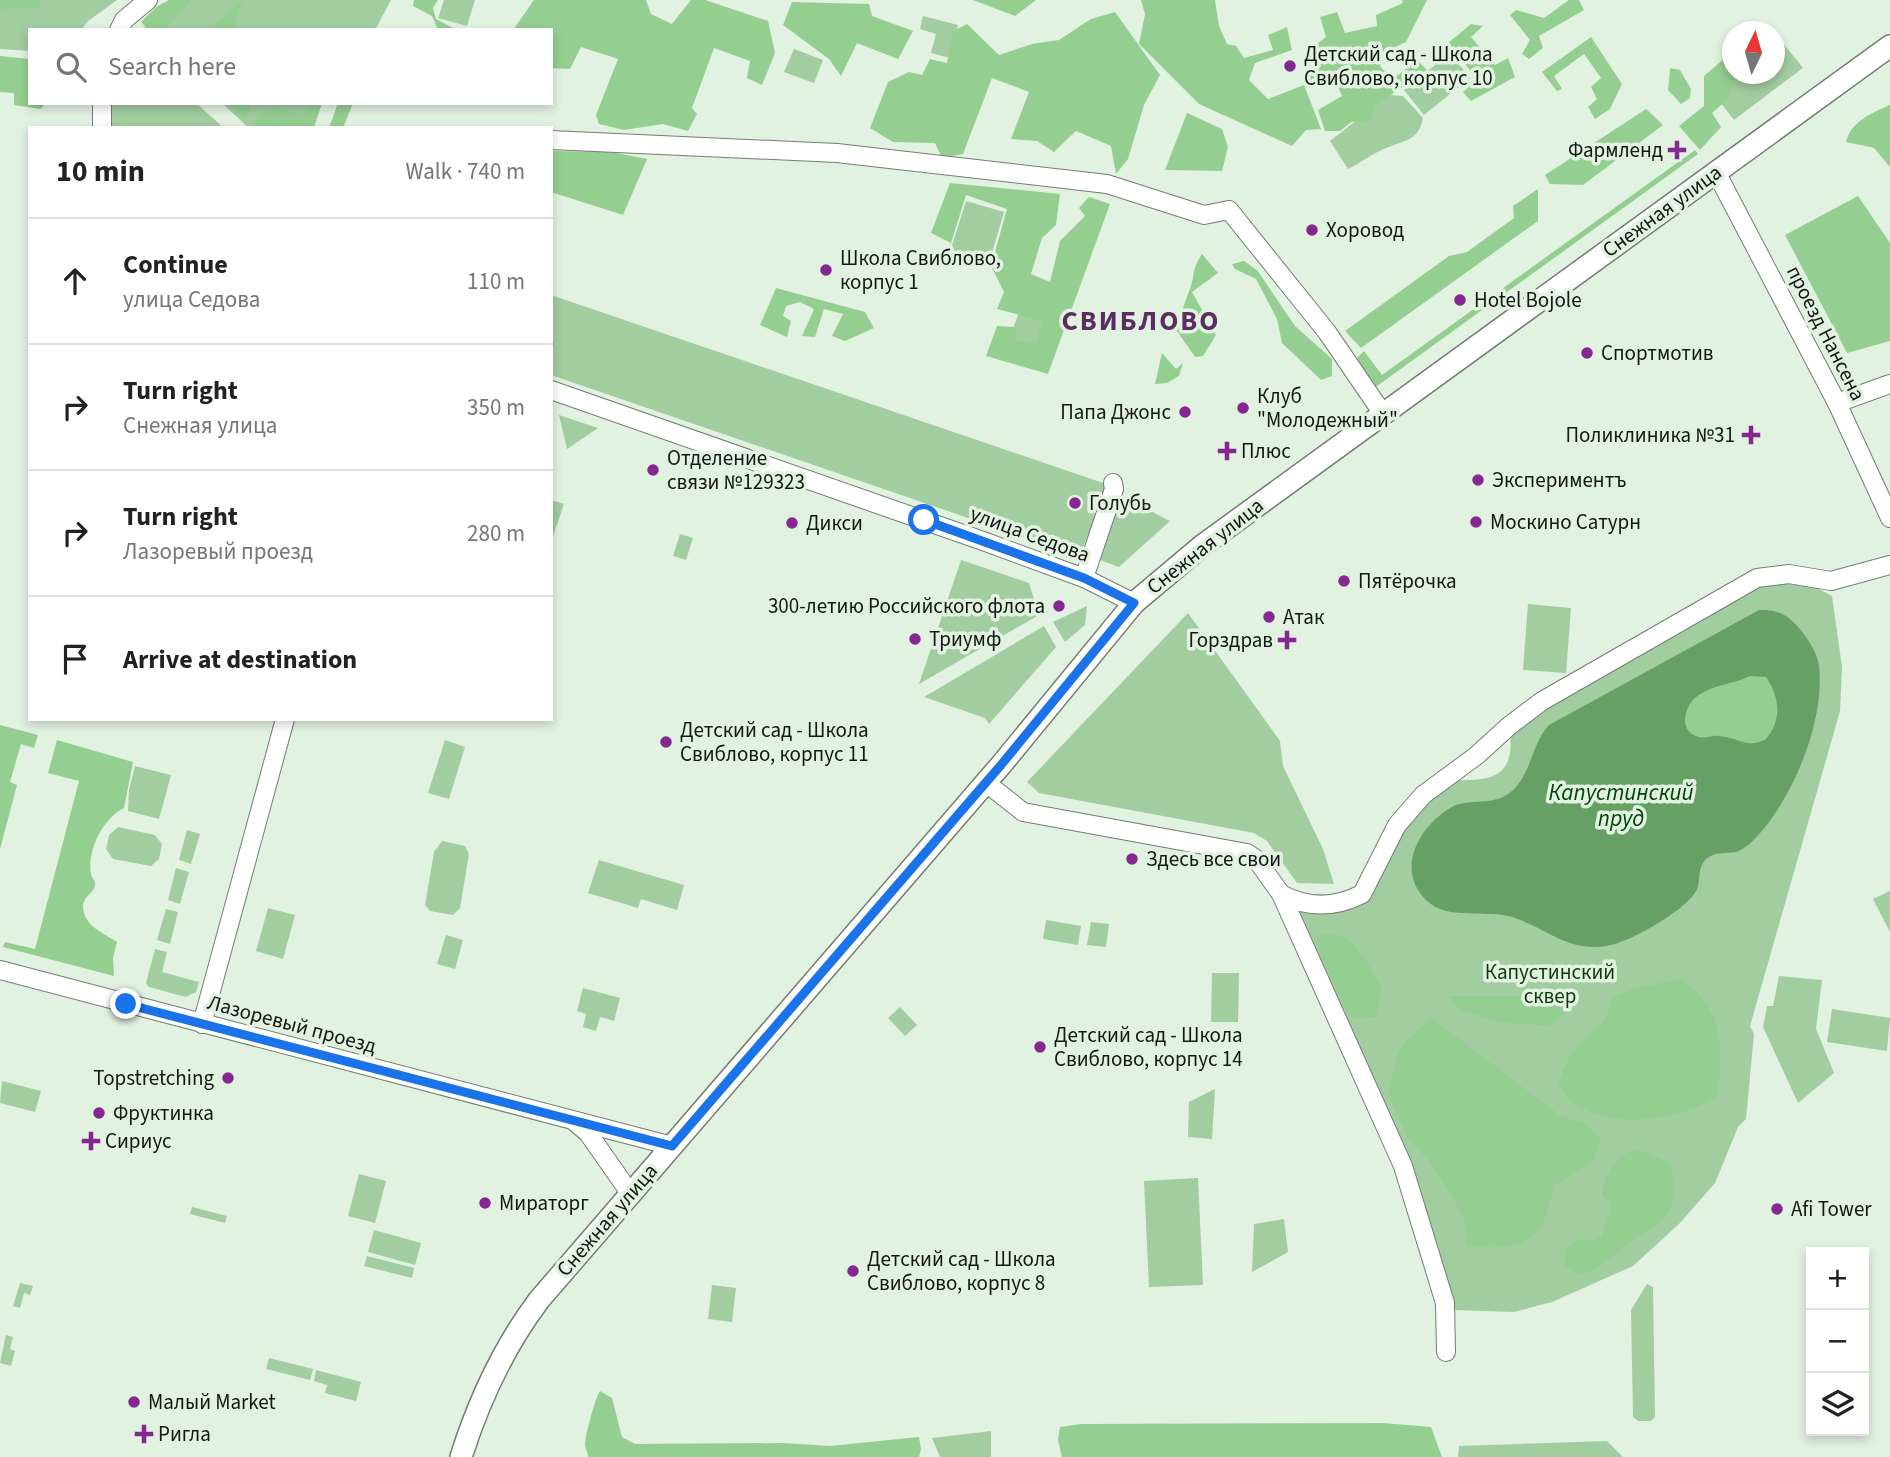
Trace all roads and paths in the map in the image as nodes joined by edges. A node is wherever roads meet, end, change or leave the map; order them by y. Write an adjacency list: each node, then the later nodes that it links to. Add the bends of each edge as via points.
1 (148, 0): 2 (street)
2 (120, 28)
3 (1890, 46): 7 (main road, Снежная улица)
4 (102, 105): 5 (street)
5 (102, 126)
6 (553, 140): 11 (street, via 837,153 1107,184 1204,215 1229,209 1327,332)
7 (1716, 172): 10 (street, проезд Нансена); 11 (main road, Снежная улица)
8 (1890, 384): 10 (street)
9 (553, 391): 15 (street, улица Седова)
10 (1836, 403): 13 (street, проезд Нансена)
11 (1383, 414): 16 (main road, Снежная улица, via 1175,565)
12 (1113, 483): 15 (street, via 1115,489)
13 (1890, 518)
14 (1890, 565): 19 (street, via 1831,581 1789,574 1757,578 1542,701 1509,726 1423,795 1397,825 1362,894 1315,905)
15 (1084, 578): 16 (street, улица Седова)
16 (1134, 603): 18 (main road, Снежная улица)
17 (284, 721): 21 (street)
18 (985, 782): 19 (street, via 1023,812 1247,853); 23 (main road, Снежная улица)
19 (1280, 894): 25 (street, via 1403,1166 1445,1303)
20 (0, 970): 21 (street, Лазоревый проезд)
21 (202, 1024): 22 (street, Лазоревый проезд)
22 (572, 1120): 23 (street, Лазоревый проезд); 24 (street, via 588,1133)
23 (672, 1146): 24 (main road, Снежная улица)
24 (631, 1193): 26 (main road, Снежная улица, via 518,1328 477,1410)
25 (1446, 1352)
26 (461, 1457)

